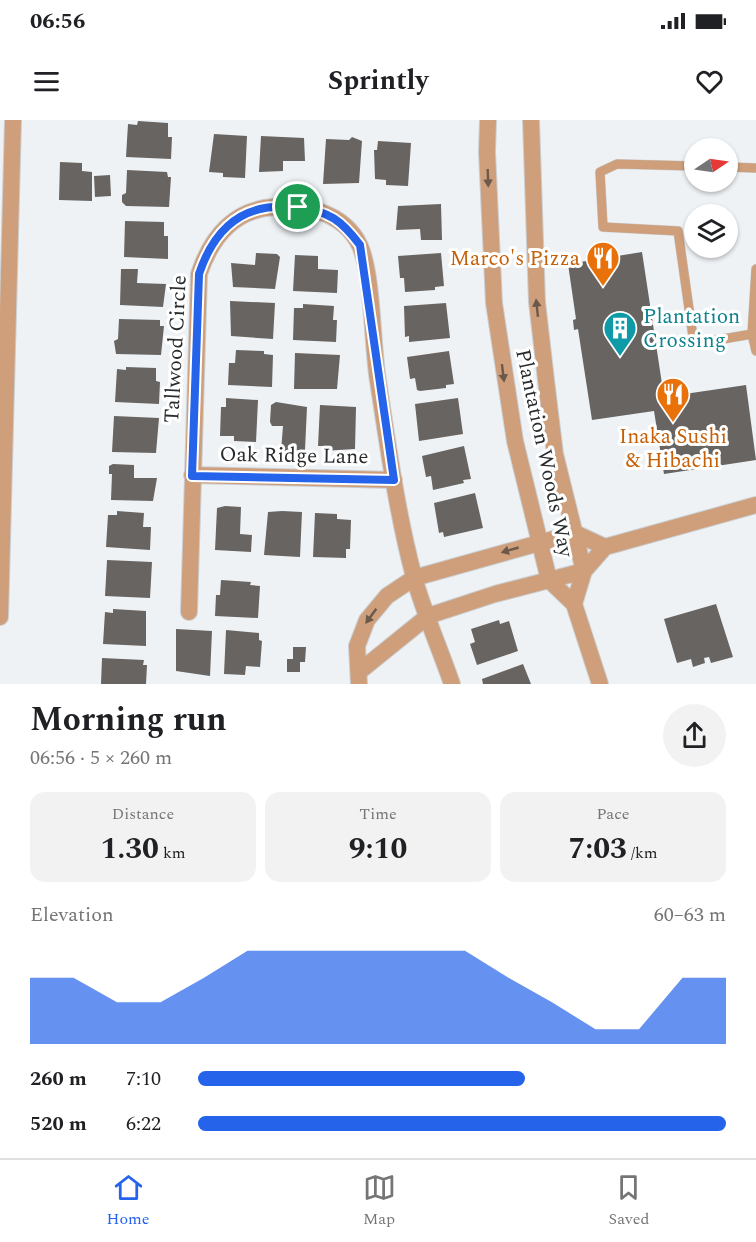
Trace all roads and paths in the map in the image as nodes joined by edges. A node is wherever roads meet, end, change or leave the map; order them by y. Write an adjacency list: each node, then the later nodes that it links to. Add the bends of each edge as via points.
1 (13, 120): 10 (street)
2 (488, 120): 15 (street, Plantation Woods Way, one-way to 15, via 489,215 497,325 515,441)
3 (531, 120): 14 (street, Plantation Woods Way, one-way to 3, via 555,454 537,302)
4 (684, 166): 8 (lane, via 617,164 600,172 603,227 678,231 694,344)
5 (738, 167): 6 (lane)
6 (756, 168)
7 (756, 269): 8 (lane)
8 (752, 334): 9 (lane)
9 (756, 351)
10 (2, 425): 23 (street, via 4,557)
11 (192, 476): 12 (street, Oak Ridge Lane); 12 (street, Tallwood Circle, via 199,274 207,250 222,230 242,215 266,208 298,207 322,211 344,225 360,245); 21 (street, Tallwood Circle)
12 (394, 480): 18 (street, Tallwood Circle)
13 (756, 505): 16 (street)
14 (575, 532): 15 (street); 16 (street); 17 (street, Plantation Woods Way)
15 (540, 541): 18 (street, one-way to 18); 19 (street, Plantation Woods Way)
16 (605, 547): 17 (street)
17 (584, 572): 19 (street); 20 (street, Plantation Woods Way)
18 (414, 578): 22 (street, Tallwood Circle); 24 (street, one-way to 24, via 387,596 367,620 357,646)
19 (549, 580): 20 (street, Plantation Woods Way); 22 (street)
20 (574, 604): 26 (street, Plantation Woods Way)
21 (189, 612)
22 (428, 616): 24 (street); 25 (street, Tallwood Circle)
23 (0, 617)
24 (359, 678)
25 (452, 684)
26 (600, 684)

